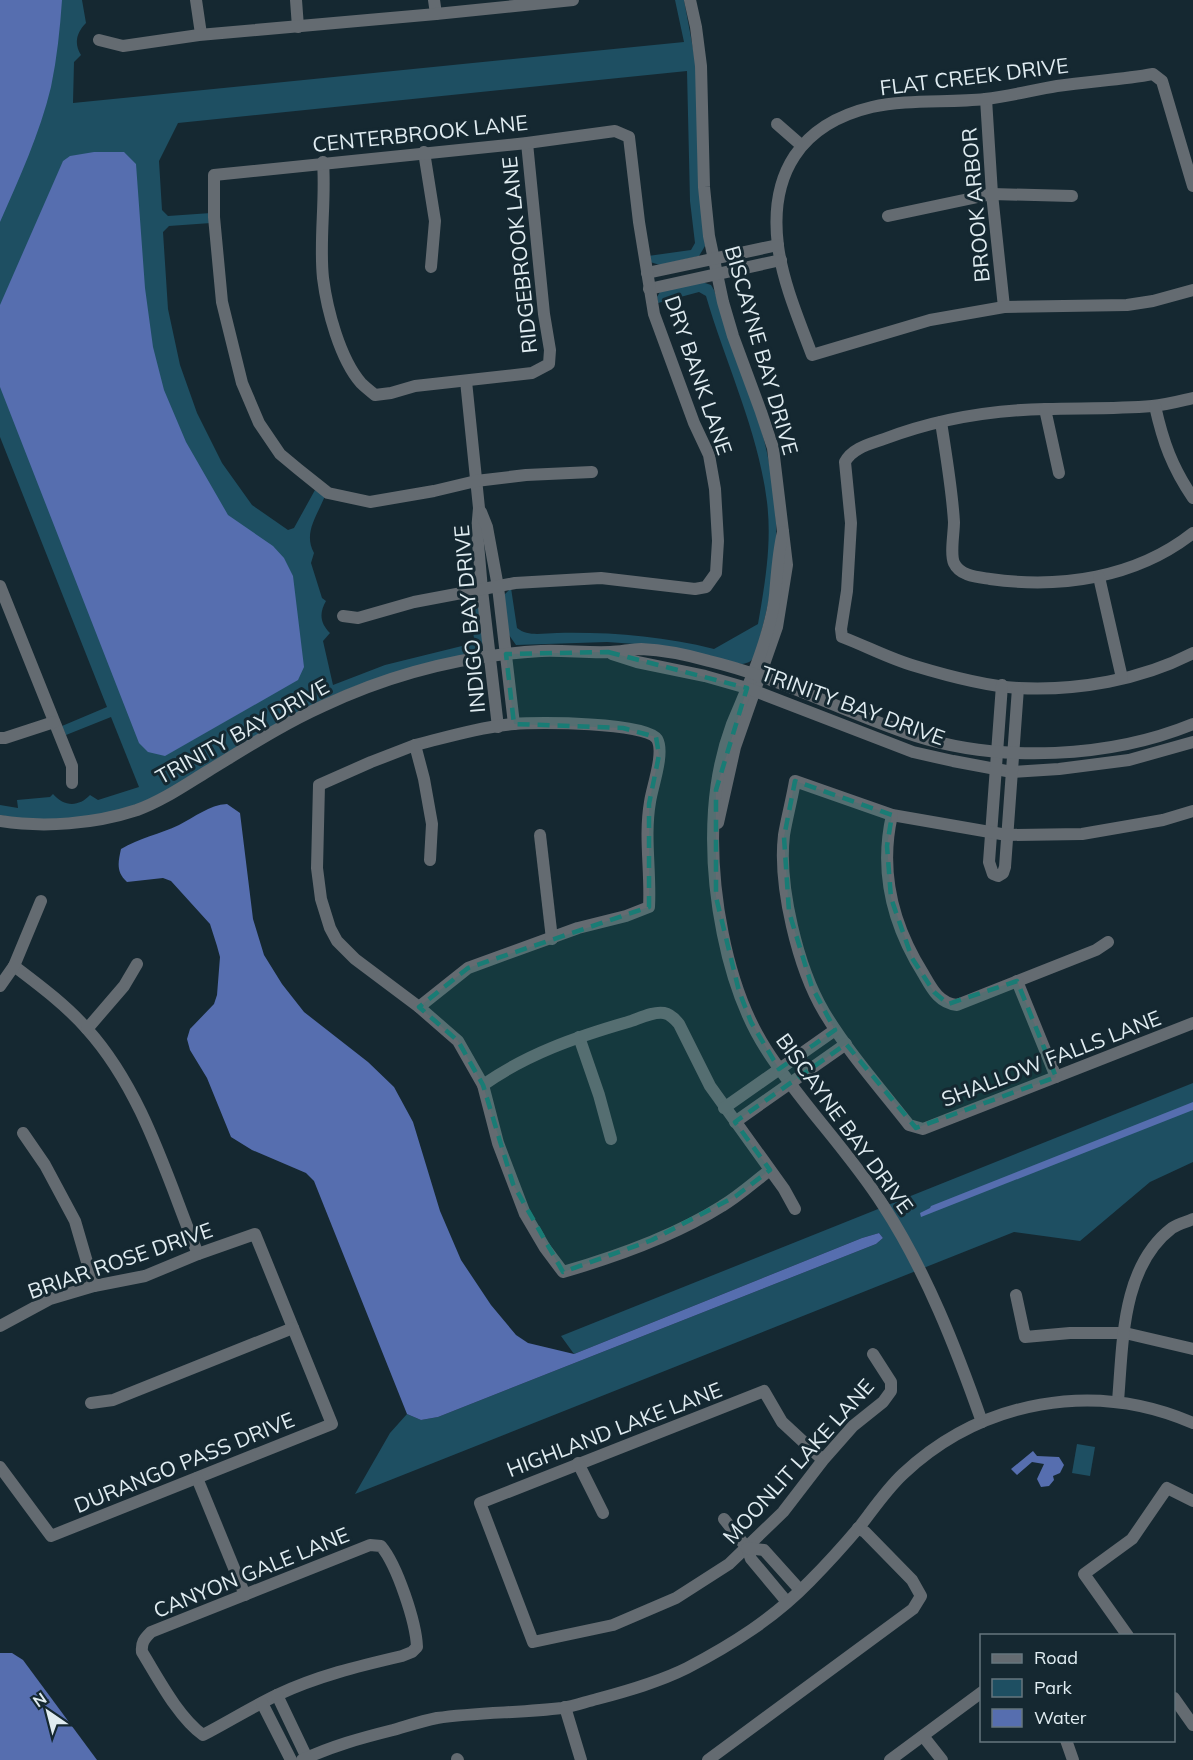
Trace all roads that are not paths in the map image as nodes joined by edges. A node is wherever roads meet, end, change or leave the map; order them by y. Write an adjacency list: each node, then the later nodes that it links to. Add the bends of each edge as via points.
1 (196, 0): 9 (street)
2 (296, 0): 8 (street)
3 (435, 0): 7 (street)
4 (573, 0): 6 (street)
5 (690, 0): 23 (street, BISCAYNE BAY DRIVE, via 701,66 704,187)
6 (542, 2): 7 (street)
7 (436, 14): 8 (street)
8 (298, 27): 9 (street)
9 (201, 34): 10 (street, via 123,46)
10 (99, 40)
11 (986, 99): 15 (street, FLAT CREEK DRIVE, via 874,107 842,116); 18 (street, FLAT CREEK DRIVE, via 1153,74 1162,81); 19 (street, BROOK ARBOR)
12 (777, 124): 15 (street)
13 (629, 137): 14 (street, CENTERBROOK LANE, via 615,131); 26 (street, DRY BANK LANE)
14 (527, 143): 16 (street, CENTERBROOK LANE); 31 (street, RIDGEBROOK LANE, via 549,364 532,372)
15 (801, 145): 22 (street, via 778,196)
16 (424, 152): 17 (street, CENTERBROOK LANE); 25 (street, via 435,221)
17 (323, 162): 31 (street, via 322,251 326,290 333,324 361,383 375,395); 38 (street, CENTERBROOK LANE, via 214,175 222,302 242,383 259,423 280,454 328,493 370,501)
18 (1193, 186)
19 (992, 194): 20 (street); 21 (street); 30 (street, BROOK ARBOR)
20 (1072, 196)
21 (888, 216)
22 (778, 245): 23 (street); 24 (street)
23 (713, 259): 26 (street); 27 (street, BISCAYNE BAY DRIVE)
24 (782, 260): 27 (street); 30 (street, via 812,355 930,320)
25 (431, 267)
26 (646, 273): 28 (street, DRY BANK LANE)
27 (716, 274): 28 (street); 51 (street, BISCAYNE BAY DRIVE, via 733,336 773,448 783,532 775,596)
28 (649, 289): 44 (street, DRY BANK LANE, via 658,324 709,455 715,489 716,573 706,587 695,589 602,578)
29 (1193, 290): 30 (street, via 1127,305)
30 (1004, 307)
31 (466, 381): 38 (street, INDIGO BAY DRIVE)
32 (1193, 398): 33 (street)
33 (1155, 406): 34 (street); 39 (street, via 1163,442)
34 (1045, 409): 35 (street); 37 (street)
35 (941, 422): 42 (street, via 952,500 953,562 959,569 969,576 1022,583); 53 (street, via 862,447 845,462 850,532 842,637 912,666)
36 (592, 472): 38 (street)
37 (1059, 473)
38 (476, 481): 40 (street, INDIGO BAY DRIVE)
39 (1193, 498)
40 (479, 508): 44 (street, INDIGO BAY DRIVE); 45 (street, INDIGO BAY DRIVE)
41 (1193, 533): 42 (street, via 1141,563)
42 (1099, 577): 52 (street)
43 (0, 586): 56 (street)
44 (498, 587): 45 (street); 49 (street, INDIGO BAY DRIVE)
45 (482, 590): 46 (street, via 414,602 358,618); 50 (street, INDIGO BAY DRIVE)
46 (343, 616)
47 (608, 652): 49 (street, TRINITY BAY DRIVE); 51 (street, TRINITY BAY DRIVE, via 640,649 676,654); 55 (street, TRINITY BAY DRIVE)
48 (1193, 653): 52 (street)
49 (506, 654): 50 (street, TRINITY BAY DRIVE); 57 (street, INDIGO BAY DRIVE)
50 (490, 656): 59 (street, INDIGO BAY DRIVE); 70 (street, TRINITY BAY DRIVE, via 390,679 324,705 137,810 62,824)
51 (757, 675): 55 (street, BISCAYNE BAY DRIVE); 63 (street, TRINITY BAY DRIVE, via 917,736)
52 (1122, 678): 54 (street, via 1068,687)
53 (1002, 685): 54 (street); 63 (street)
54 (1018, 688): 64 (street)
55 (751, 689): 65 (street, TRINITY BAY DRIVE, via 913,752); 88 (street, BISCAYNE BAY DRIVE, via 731,727 720,765 714,836 716,897 729,958 751,1022)
56 (54, 722): 60 (street); 67 (street, via 72,766)
57 (514, 724): 59 (street); 76 (street, via 579,724 643,730 656,737 660,746 649,804 648,907)
58 (1193, 724): 64 (street, TRINITY BAY DRIVE, via 1111,747)
59 (498, 727): 62 (street)
60 (0, 738)
61 (1193, 742): 66 (street, TRINITY BAY DRIVE, via 1130,760)
62 (416, 745): 74 (street, via 432,824); 82 (street, via 319,785 317,868 321,899 338,941 355,959)
63 (998, 751): 64 (street, TRINITY BAY DRIVE); 65 (street)
64 (1013, 754): 66 (street)
65 (996, 769): 66 (street, TRINITY BAY DRIVE); 71 (street)
66 (1012, 772): 73 (street)
67 (72, 783)
68 (1193, 811): 73 (street, via 1082,834)
69 (892, 815): 71 (street); 80 (street, via 887,846 891,898 912,957 934,992 943,1002 957,1005); 85 (street, via 795,782 784,837 789,912 812,987)
70 (0, 821)
71 (991, 833): 73 (street); 73 (street, via 989,869 998,876 1005,867)
72 (540, 835): 76 (street)
73 (1007, 836)
74 (430, 860)
75 (41, 901): 79 (street)
76 (552, 939): 82 (street, via 468,968)
77 (1108, 942): 80 (street)
78 (137, 963): 84 (street, via 124,986)
79 (14, 966): 81 (street); 84 (street)
80 (1017, 981): 89 (street)
81 (0, 986)
82 (419, 1007): 91 (street, via 458,1041)
83 (1193, 1023): 89 (street, SHALLOW FALLS LANE)
84 (87, 1029): 99 (street, via 118,1072 148,1127)
85 (835, 1030): 87 (street); 88 (street)
86 (579, 1037): 91 (street, via 532,1056); 92 (street, via 664,1013 679,1024); 95 (street)
87 (846, 1044): 89 (street, SHALLOW FALLS LANE, via 909,1125 922,1129); 90 (street)
88 (779, 1069): 90 (street, BISCAYNE BAY DRIVE); 92 (street)
89 (1056, 1077)
90 (790, 1083): 93 (street); 109 (street, BISCAYNE BAY DRIVE, via 868,1183 899,1230 931,1295)
91 (483, 1085): 96 (street, via 498,1143 525,1214 563,1272 598,1262 705,1216)
92 (724, 1108): 93 (street)
93 (735, 1122): 96 (street)
94 (23, 1133): 100 (street, via 75,1221)
95 (611, 1139)
96 (770, 1170): 97 (street)
97 (795, 1209)
98 (1193, 1219): 104 (street, via 1173,1228 1151,1250 1130,1296)
99 (198, 1254): 100 (street, BRIAR ROSE DRIVE, via 145,1276); 103 (street, BRIAR ROSE DRIVE, via 255,1234)
100 (94, 1286): 102 (street, BRIAR ROSE DRIVE, via 50,1299)
101 (1016, 1295): 104 (street, via 1025,1337)
102 (0, 1326)
103 (293, 1328): 108 (street, via 113,1400); 114 (street, DURANGO PASS DRIVE, via 332,1424)
104 (1125, 1333): 105 (street); 107 (street)
105 (1193, 1349)
106 (873, 1354): 111 (street, MOONLIT LAKE LANE, via 891,1382 891,1391)
107 (1118, 1401): 109 (street, via 1056,1402); 110 (street)
108 (91, 1402)
109 (982, 1422): 118 (street, via 945,1441 913,1465)
110 (1193, 1422)
111 (823, 1460): 112 (street, HIGHLAND LAKE LANE, via 782,1422 764,1391); 119 (street, MOONLIT LAKE LANE, via 783,1512)
112 (578, 1463): 116 (street); 124 (street, HIGHLAND LAKE LANE, via 480,1503)
113 (0, 1467): 114 (street, DURANGO PASS DRIVE, via 51,1536)
114 (197, 1478): 121 (street)
115 (1193, 1501): 123 (street, via 1167,1488 1132,1539 1084,1574)
116 (603, 1513)
117 (724, 1519): 119 (street)
118 (858, 1527): 120 (street); 136 (street, via 912,1580 921,1596 913,1609)
119 (747, 1548): 120 (street, via 764,1550); 122 (street, via 751,1559); 124 (street, MOONLIT LAKE LANE, via 676,1598 613,1625)
120 (800, 1590): 122 (street)
121 (245, 1595): 126 (street, CANYON GALE LANE, via 370,1545 381,1546 389,1556 411,1615 417,1647 412,1652 333,1673); 128 (street, CANYON GALE LANE, via 151,1632 141,1644 142,1652 194,1728 203,1735)
122 (787, 1602): 129 (street, via 732,1644 677,1673)
123 (1127, 1634)
124 (533, 1642)
125 (980, 1693): 131 (street)
126 (277, 1695): 128 (street); 133 (street)
127 (1175, 1701): 130 (street)
128 (262, 1703): 134 (street)
129 (565, 1707): 133 (street, via 436,1719 331,1746); 135 (street)
130 (1193, 1725)
131 (923, 1736): 137 (street); 138 (street)
132 (1067, 1742): 139 (street)
133 (306, 1759)
134 (291, 1760)
135 (581, 1760)
136 (708, 1760)
137 (890, 1760)
138 (942, 1760)
139 (1073, 1760)

